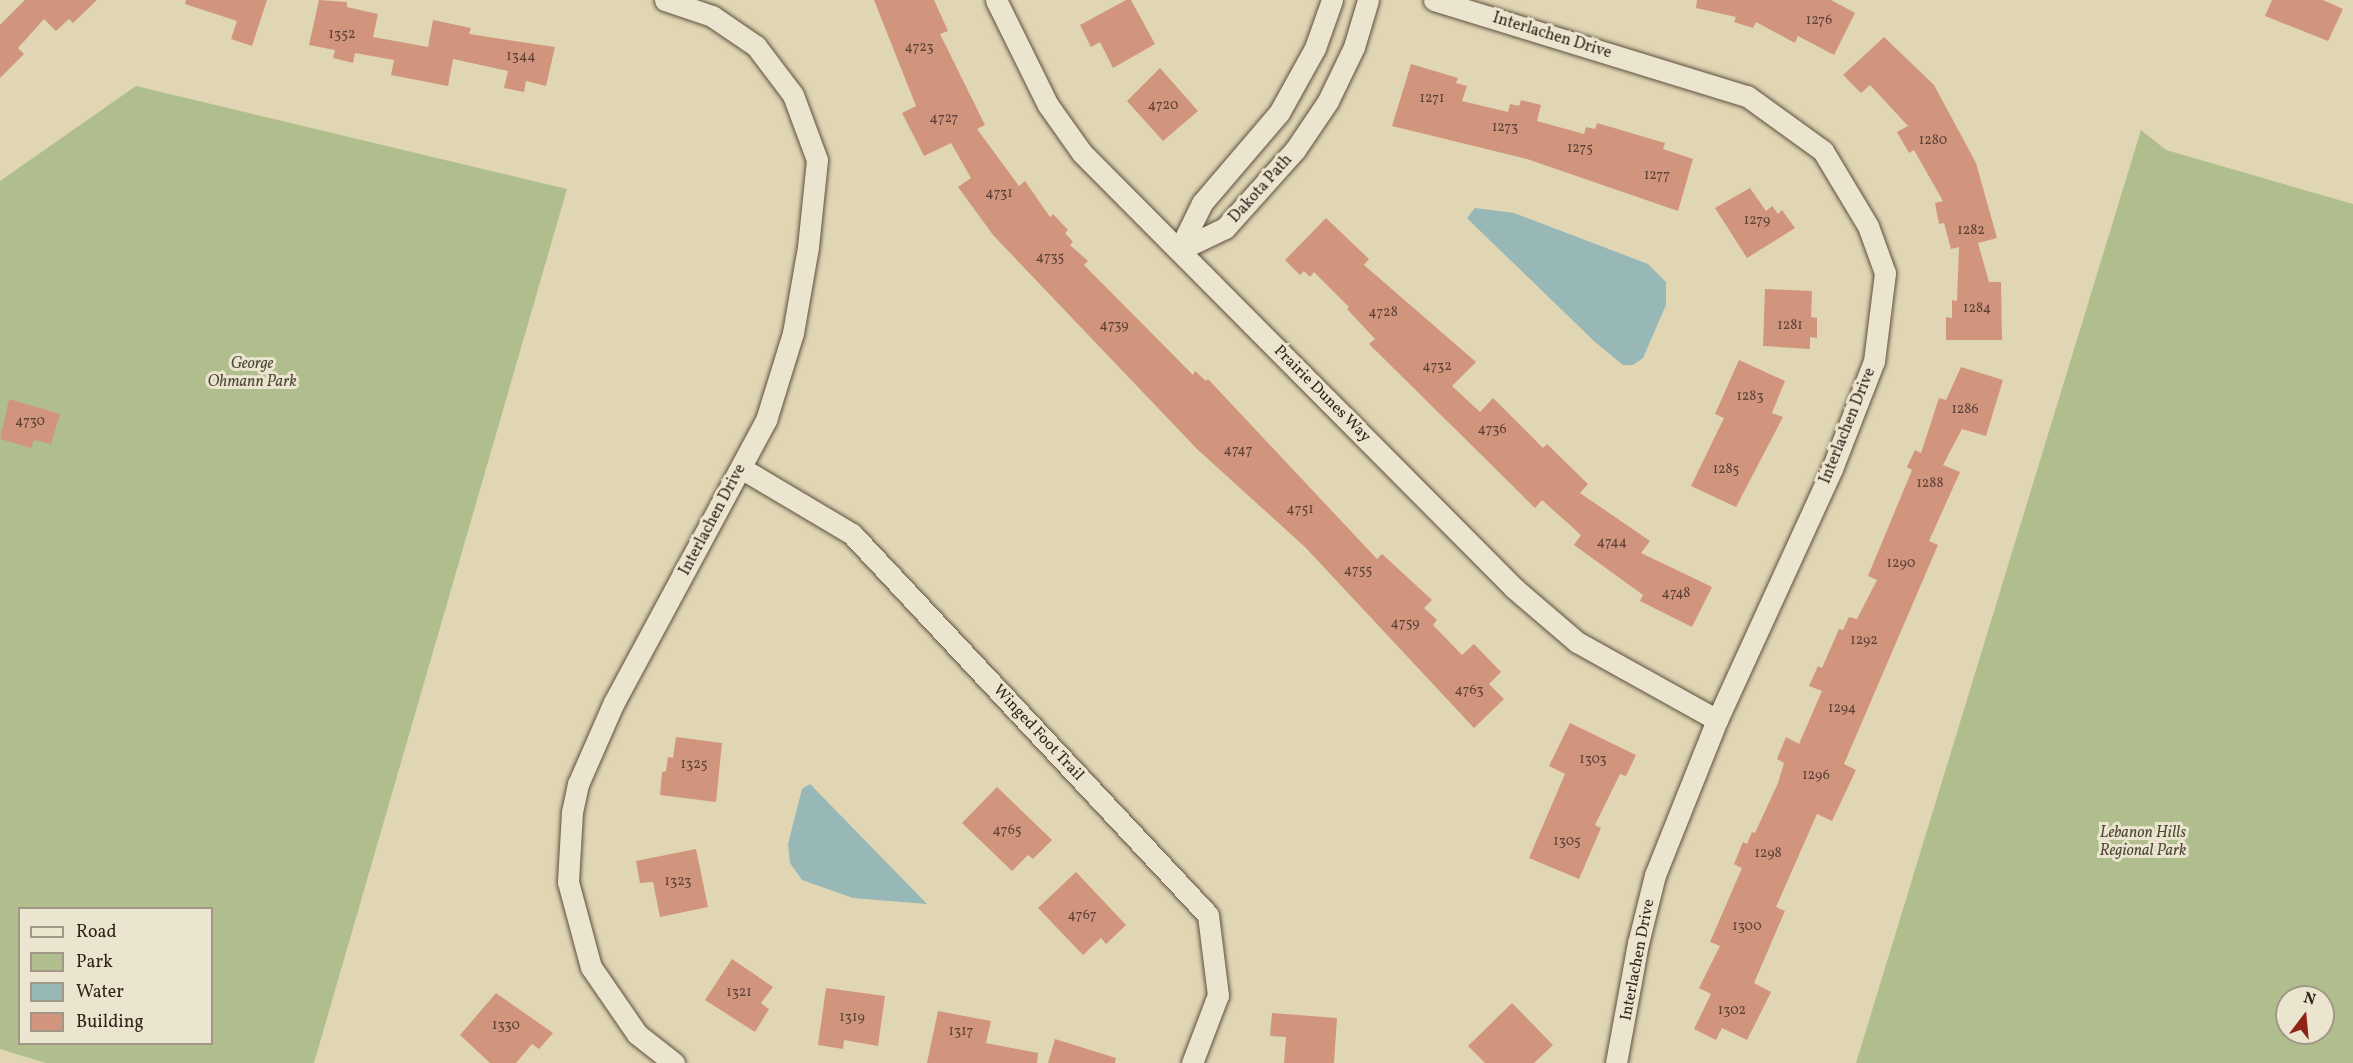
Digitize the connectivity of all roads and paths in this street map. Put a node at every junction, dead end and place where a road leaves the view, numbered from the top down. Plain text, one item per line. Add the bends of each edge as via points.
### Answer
1 (665, 0) edge
2 (996, 0) edge
3 (1332, 0) edge
4 (1368, 0) edge
5 (1434, 0) edge
6 (1179, 250) junction
7 (741, 468) junction
8 (1717, 720) junction
9 (674, 1063) edge
10 (1192, 1063) edge
11 (1617, 1063) edge

1 - 7 street, Interlachen Drive via 712,16 756,46 793,95 817,160 808,247 793,333 766,420
2 - 6 street, Prairie Dunes Way via 1048,105 1082,153
3 - 6 street via 1315,48 1280,113 1202,203
4 - 6 street, Dakota Path via 1354,47 1328,101 1295,150 1225,228
5 - 8 street, Interlachen Drive via 1747,96 1823,151 1868,226 1885,273 1874,361 1832,469
6 - 8 street, Prairie Dunes Way via 1514,588 1577,642
7 - 9 street, Interlachen Drive via 615,702 578,784 572,812 568,882 591,967 637,1034
7 - 10 street, Winged Foot Trail via 852,534 1208,915 1218,994
8 - 11 street, Interlachen Drive via 1655,875 1638,943

